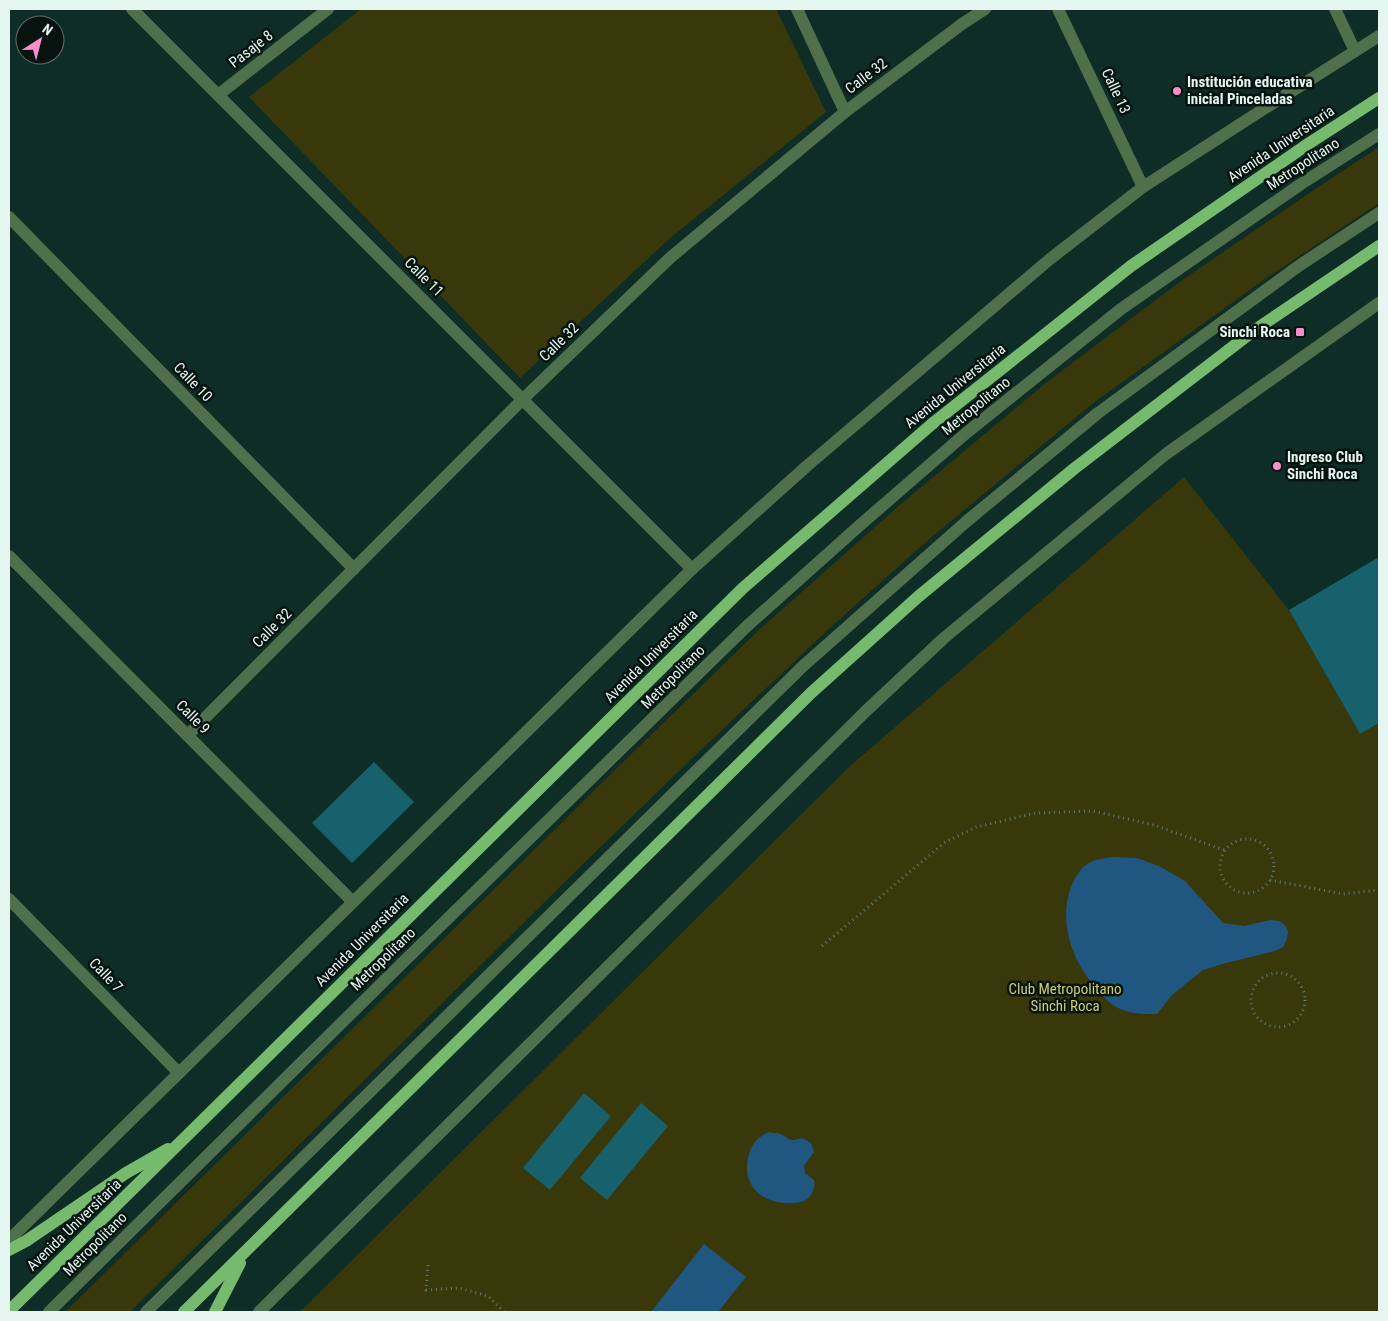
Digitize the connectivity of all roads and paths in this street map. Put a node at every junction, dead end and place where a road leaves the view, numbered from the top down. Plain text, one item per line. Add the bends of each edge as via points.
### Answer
1 (132, 9) edge
2 (328, 9) edge
3 (797, 9) edge
4 (985, 9) edge
5 (1058, 9) edge
6 (1335, 9) edge
7 (1379, 36) edge
8 (1355, 51) junction
9 (218, 95) junction
10 (1379, 98) edge
11 (845, 112) junction
12 (1379, 134) edge
13 (1143, 187) junction
14 (1379, 213) edge
15 (9, 217) edge
16 (1379, 246) edge
17 (1379, 303) edge
18 (523, 399) junction
19 (9, 556) edge
20 (354, 569) junction
21 (692, 569) junction
22 (188, 736) junction
23 (1224, 850) junction
24 (1270, 880) junction
25 (1379, 890) edge
26 (9, 900) edge
27 (353, 902) junction
28 (822, 946) dead end
29 (1255, 985) joint
30 (179, 1073) junction
31 (183, 1141) junction
32 (9, 1240) edge
33 (9, 1250) edge
34 (244, 1253) junction
35 (428, 1265) dead end
36 (9, 1311) edge
37 (49, 1312) edge
38 (146, 1312) edge
39 (184, 1312) edge
40 (216, 1312) edge
41 (259, 1312) edge
42 (504, 1312) edge

1 - 9 street, Calle 11
2 - 9 street, Pasaje 8
3 - 11 street
4 - 11 street, Calle 32
5 - 13 street, Calle 13
6 - 8 street
7 - 8 street
8 - 13 street
9 - 18 street, Calle 11
10 - 31 main road, Avenida Universitaria via 1131,266 932,424 743,588
11 - 18 street, Calle 32 via 671,256
12 - 37 street, Metropolitano via 1121,309 966,434 859,526 746,627
13 - 21 street via 962,333 815,458
14 - 38 street via 1300,265 1098,413 966,521 802,667
15 - 20 street, Calle 10
16 - 34 main road via 1252,332 1075,468 919,596 811,693
17 - 41 street via 1166,454 944,638 860,717
18 - 20 street, Calle 32
18 - 21 street, Calle 11
19 - 22 street, Calle 9
20 - 22 street, Calle 32
21 - 27 street
22 - 27 street, Calle 9
23 - 24 path via 1249,838 1266,846 1274,862
23 - 24 path via 1220,868 1226,883 1233,889 1257,891
23 - 28 path via 1154,825 1093,811 1036,813 976,827 944,844
24 - 25 path via 1343,894
26 - 30 street, Calle 7
27 - 30 street
29 - 29 path via 1270,974 1280,973 1296,980 1305,997 1301,1014 1295,1021 1280,1027 1264,1023 1257,1017 1251,1002
30 - 32 street
31 - 33 main road via 126,1173
31 - 36 main road, Avenida Universitaria
34 - 39 main road
34 - 40 main road
35 - 42 path via 426,1290 459,1288 488,1296

